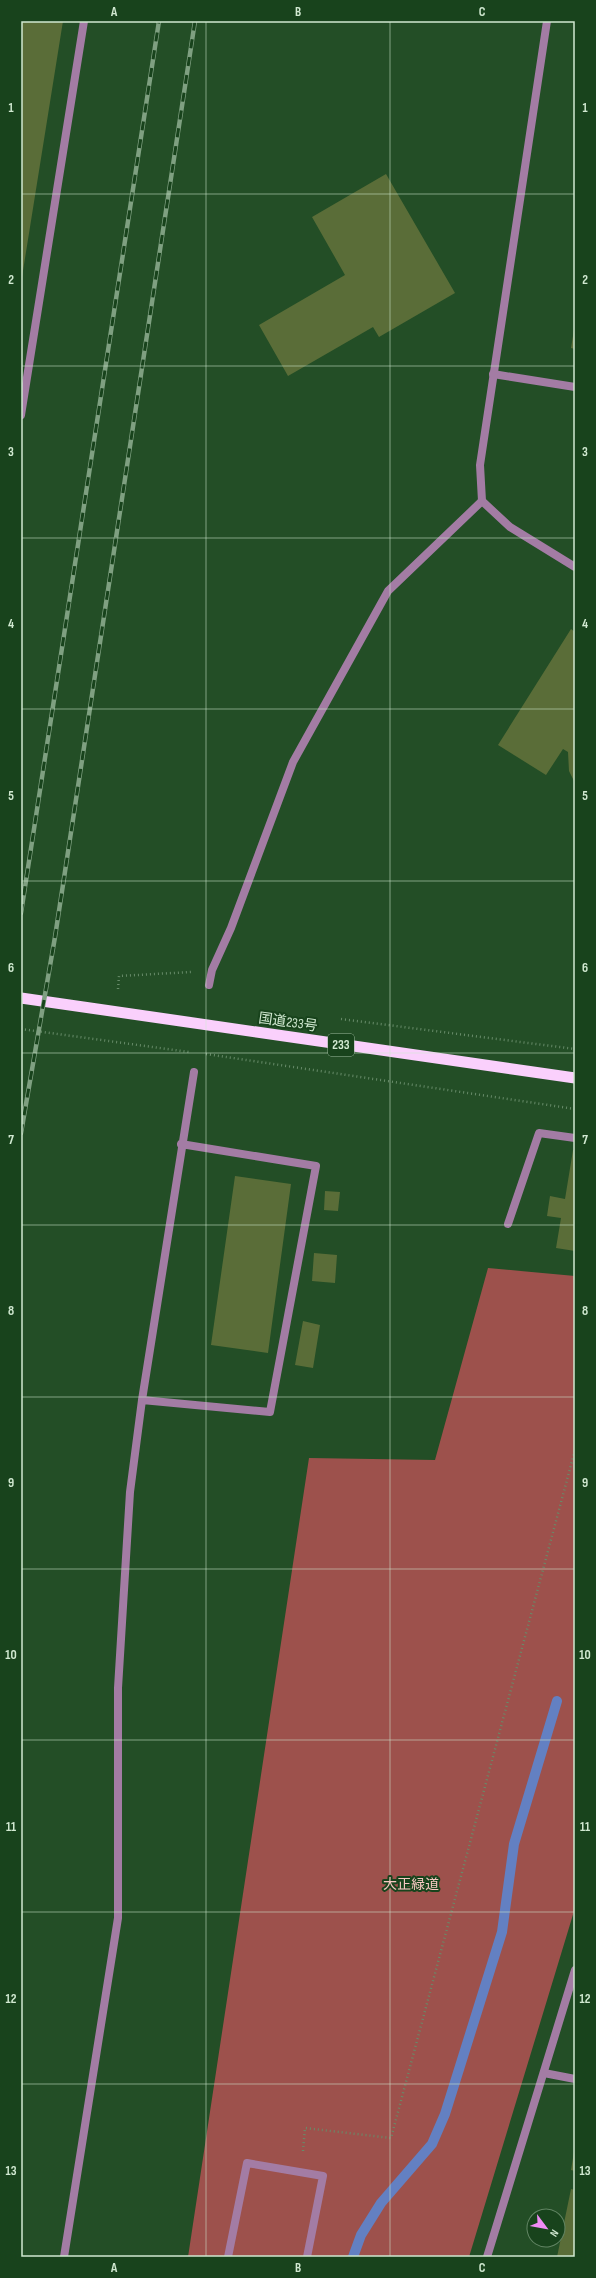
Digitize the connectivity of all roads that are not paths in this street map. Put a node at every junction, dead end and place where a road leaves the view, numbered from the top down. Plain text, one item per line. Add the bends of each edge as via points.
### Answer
1 (84, 21) edge
2 (547, 21) edge
3 (493, 374) junction
4 (575, 387) edge
5 (21, 415) edge
6 (482, 501) junction
7 (575, 567) edge
8 (209, 985) dead end
9 (21, 998) edge
10 (194, 1072) dead end
11 (575, 1078) edge
12 (575, 1138) edge
13 (181, 1144) junction
14 (508, 1224) dead end
15 (142, 1400) junction
16 (575, 1970) edge
17 (544, 2074) junction
18 (575, 2079) edge
19 (64, 2257) edge
20 (228, 2257) edge
21 (307, 2257) edge
22 (487, 2257) edge

1 - 5 street
2 - 3 street
3 - 4 street
3 - 6 street via 480,465
6 - 7 street via 510,528
6 - 8 street via 388,591 293,762 231,928 212,970
9 - 11 highway, 国道233号 / 233
10 - 13 street
12 - 14 street via 539,1133
13 - 15 street
13 - 15 street via 316,1166 270,1412
15 - 19 street via 130,1492 118,1688 118,1918
16 - 17 street
17 - 18 street
17 - 22 street
20 - 21 street via 247,2163 323,2176

